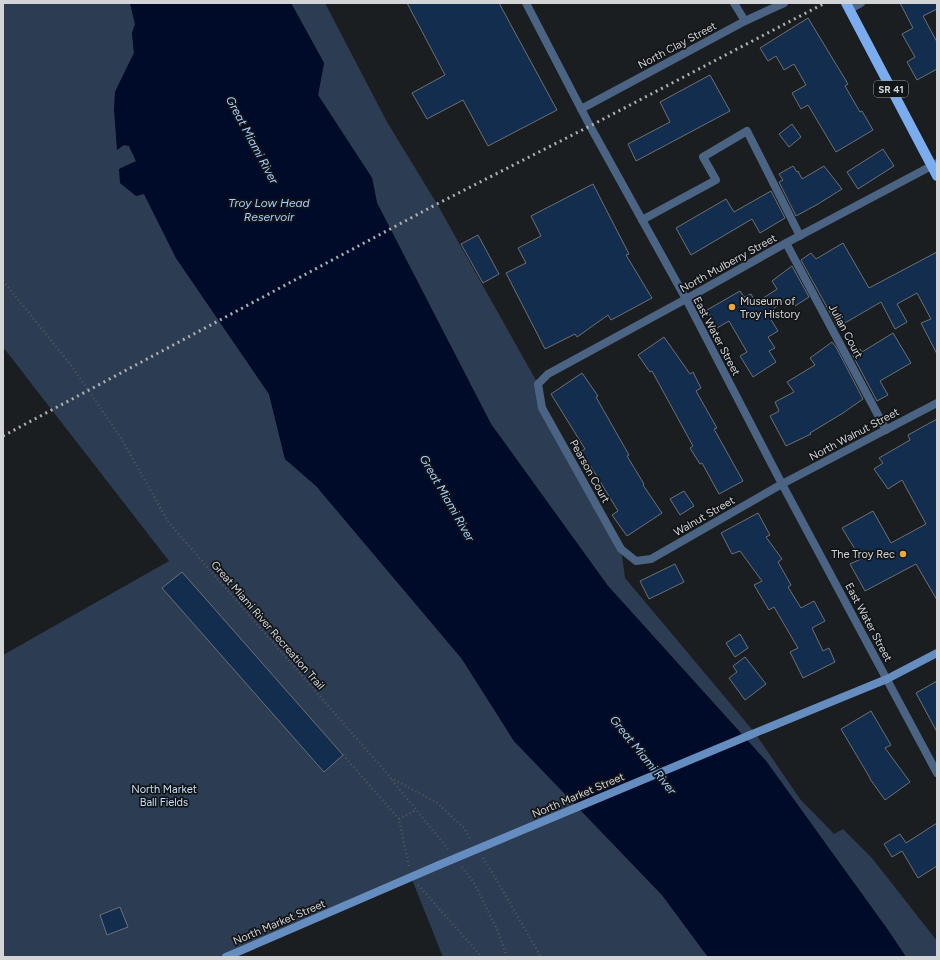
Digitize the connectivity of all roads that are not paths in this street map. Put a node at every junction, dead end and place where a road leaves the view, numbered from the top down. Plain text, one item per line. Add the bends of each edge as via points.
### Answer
1 (526, 3) edge
2 (734, 3) edge
3 (784, 3) edge
4 (861, 3) edge
5 (848, 6) edge
6 (744, 22) junction
7 (581, 109) junction
8 (934, 164) edge
9 (937, 176) edge
10 (642, 220) junction
11 (800, 236) junction
12 (786, 243) junction
13 (686, 299) junction
14 (538, 384) joint
15 (937, 403) edge
16 (886, 430) junction
17 (782, 484) junction
18 (636, 561) joint
19 (937, 652) edge
20 (887, 679) junction
21 (937, 773) edge
22 (226, 957) edge

1 - 7 street, East Water Street
2 - 6 street
3 - 6 street, North Clay Street
4 - 5 street
5 - 8 main road, SR 41
6 - 7 street, North Clay Street
7 - 10 street, East Water Street
8 - 9 main road, SR 41
8 - 11 street, North Mulberry Street
10 - 11 street via 716,180 703,157 747,131
10 - 13 street, East Water Street
11 - 12 street, North Mulberry Street
12 - 13 street, North Mulberry Street
12 - 16 street, Julian Court
13 - 14 street, North Mulberry Street via 548,374
13 - 17 street, East Water Street
14 - 18 street, Pearson Court via 542,408 621,549
15 - 16 street, North Walnut Street
16 - 17 street, North Walnut Street
17 - 18 street, Walnut Street via 651,559
17 - 20 street, East Water Street
19 - 20 main road, North Market Street
20 - 21 street, East Water Street
20 - 22 main road, North Market Street, bridge via 439,865

